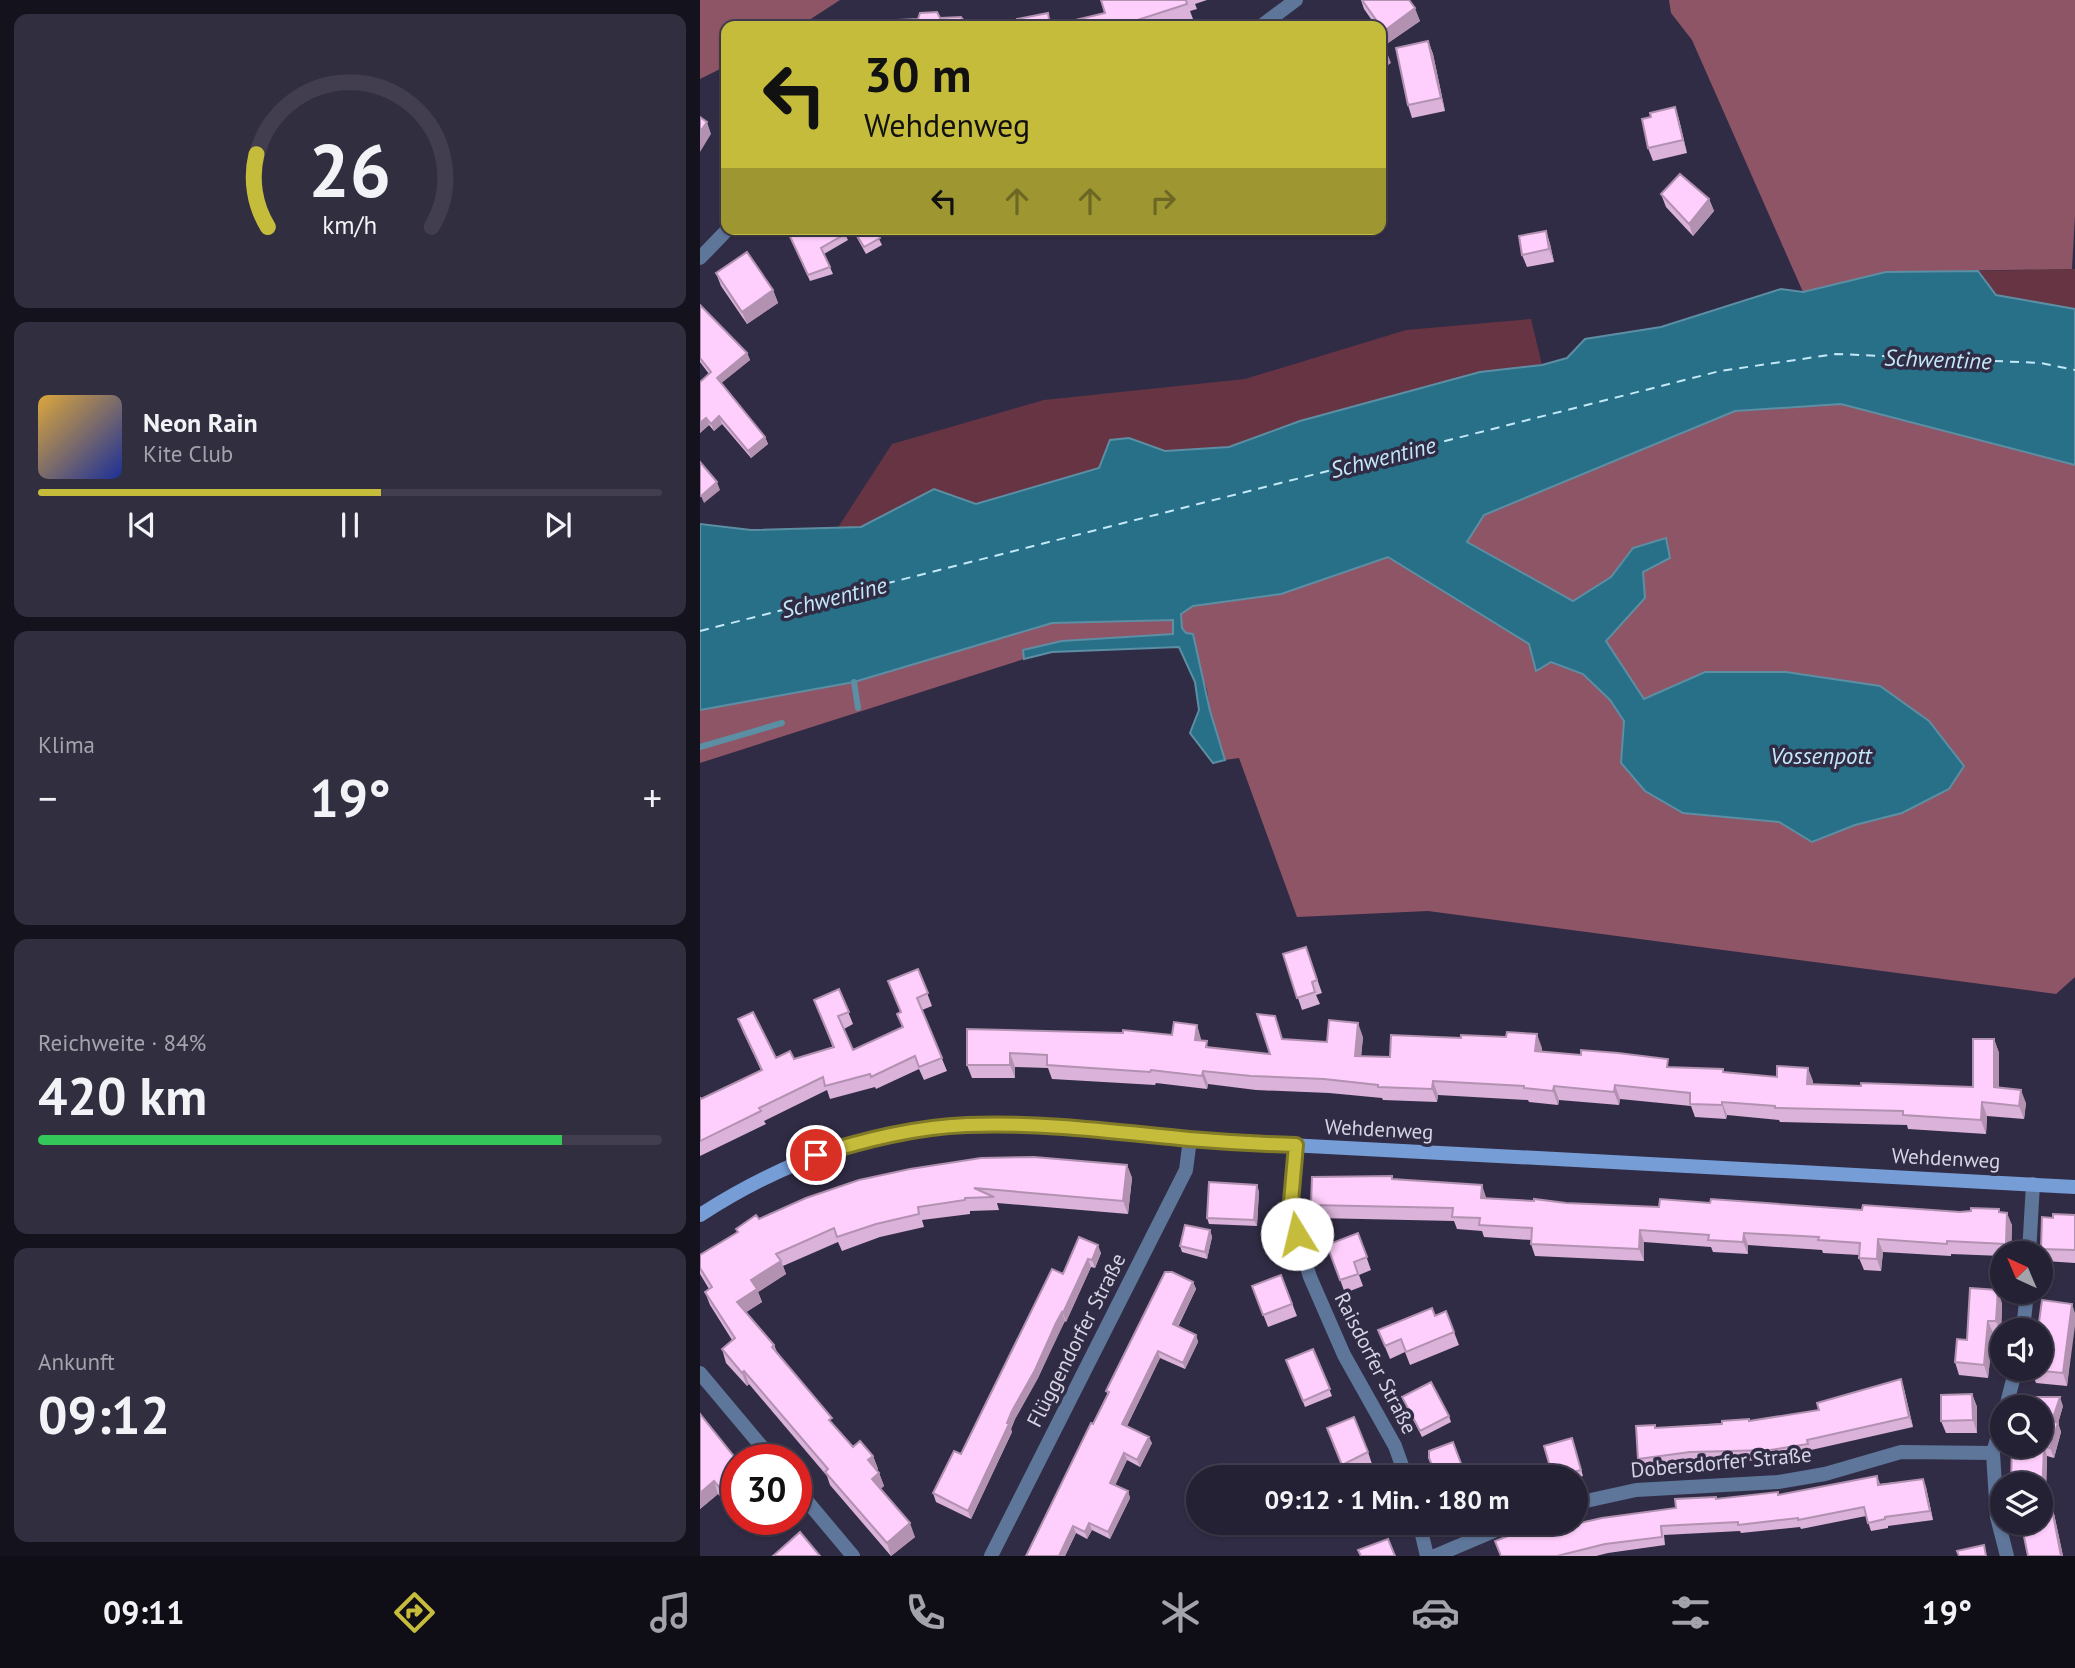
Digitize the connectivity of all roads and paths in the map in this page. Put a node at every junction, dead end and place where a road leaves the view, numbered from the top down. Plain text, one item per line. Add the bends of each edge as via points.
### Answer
1 (1296, 0) edge
2 (1268, 21) edge
3 (722, 235) edge
4 (700, 258) edge
5 (1190, 1139) junction
6 (1296, 1145) junction
7 (2033, 1184) junction
8 (2075, 1186) edge
9 (700, 1215) edge
10 (2030, 1241) edge
11 (700, 1373) edge
12 (760, 1444) edge
13 (1990, 1452) edge
14 (1993, 1458) edge
15 (1402, 1465) edge
16 (1588, 1501) edge
17 (812, 1507) edge
18 (1422, 1535) edge
19 (1484, 1535) edge
20 (853, 1556) edge
21 (990, 1556) edge
22 (1426, 1556) edge
23 (1435, 1556) edge
24 (2007, 1556) edge

1 - 2 street
3 - 4 street
5 - 6 main road, Wehdenweg
5 - 9 main road, Wehdenweg via 1017,1124 911,1131 816,1155 750,1185
5 - 21 street, Flüggendorfer Straße via 1185,1170
6 - 7 main road, Wehdenweg
6 - 15 street, Raisdorfer Straße via 1290,1213 1310,1277 1344,1355
7 - 8 main road, Wehdenweg
7 - 10 street
11 - 12 street
13 - 16 street, Dobersdorfer Straße via 1901,1452 1825,1474 1777,1482 1636,1490
14 - 24 street via 1997,1517
17 - 20 street
18 - 22 street
19 - 23 street

